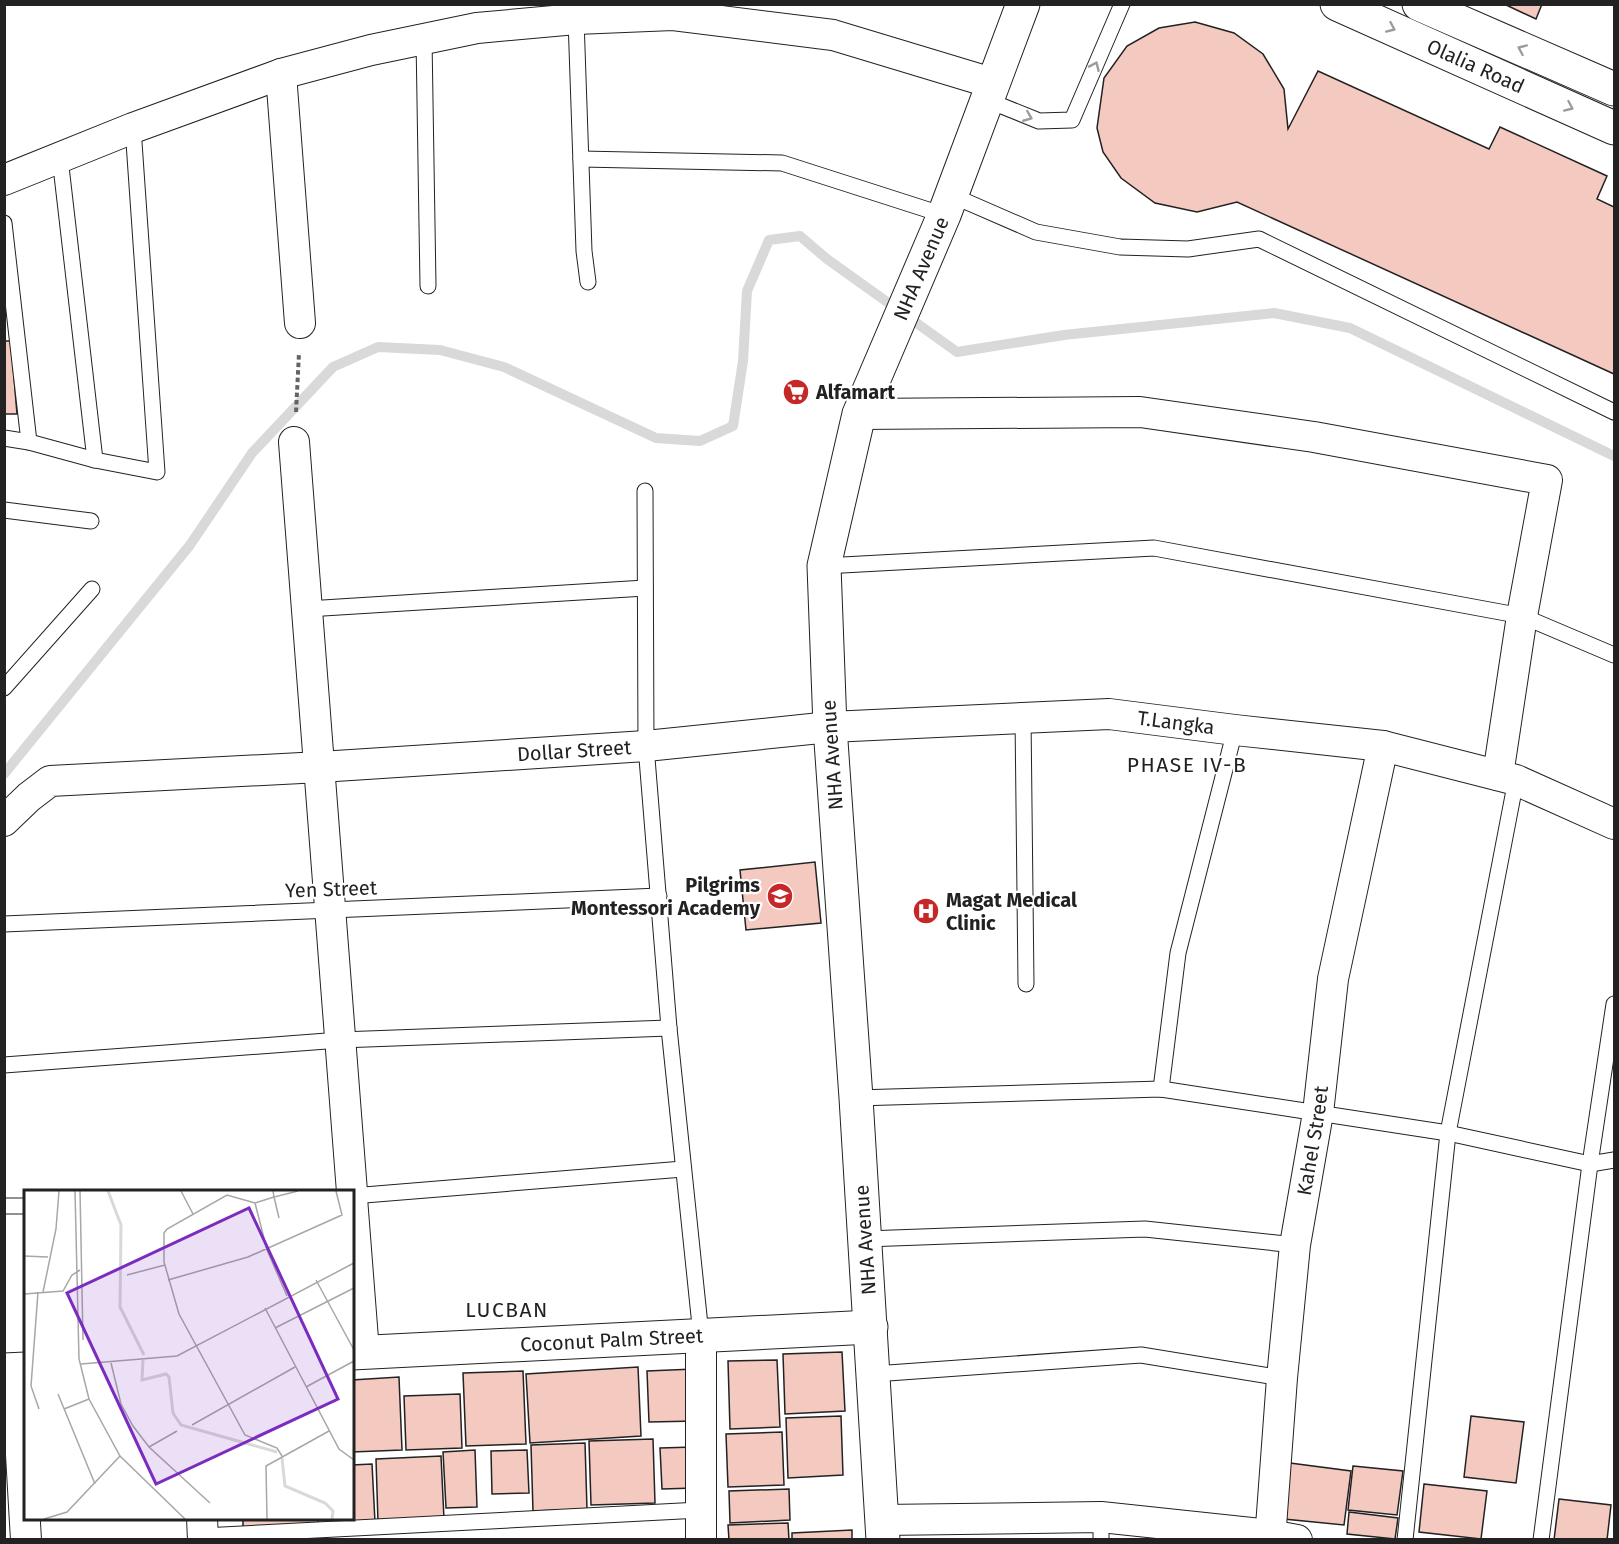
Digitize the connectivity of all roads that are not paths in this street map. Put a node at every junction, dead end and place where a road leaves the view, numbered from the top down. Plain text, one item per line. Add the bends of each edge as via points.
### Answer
1 (1023, 4) edge
2 (1122, 4) edge
3 (1337, 4) edge
4 (1419, 4) edge
5 (576, 19) junction
6 (424, 39) junction
7 (281, 74) junction
8 (1614, 89) edge
9 (989, 92) junction
10 (133, 128) junction
11 (1614, 128) edge
12 (60, 158) junction
13 (581, 159) junction
14 (4, 180) edge
15 (948, 205) junction
16 (4, 223) edge
17 (588, 282) dead end
18 (428, 285) dead end
19 (300, 323) road end
20 (1614, 412) edge
21 (859, 414) junction
22 (4, 438) edge
23 (29, 442) junction
24 (294, 442) road end
25 (95, 460) junction
26 (645, 491) dead end
27 (4, 510) edge
28 (91, 521) dead end
29 (824, 566) junction
30 (645, 588) junction
31 (92, 589) dead end
32 (307, 609) junction
33 (1522, 616) junction
34 (1614, 655) edge
35 (4, 688) edge
36 (1023, 717) junction
37 (830, 727) junction
38 (1235, 730) junction
39 (646, 746) junction
40 (1383, 746) junction
41 (320, 767) junction
42 (1507, 778) junction
43 (4, 821) edge
44 (1614, 824) edge
45 (659, 896) junction
46 (330, 910) junction
47 (4, 924) edge
48 (1026, 984) dead end
49 (1614, 1004) edge
50 (669, 1028) junction
51 (340, 1040) junction
52 (4, 1065) edge
53 (1161, 1089) junction
54 (856, 1098) junction
55 (1318, 1113) junction
56 (1448, 1133) junction
57 (1614, 1160) edge
58 (1590, 1164) junction
59 (683, 1169) junction
60 (352, 1190) edge
61 (354, 1197) edge
62 (4, 1206) edge
63 (24, 1206) edge
64 (865, 1239) junction
65 (1295, 1245) junction
66 (354, 1249) edge
67 (871, 1327) junction
68 (700, 1335) junction
69 (358, 1352) edge
70 (15, 1369) edge
71 (874, 1374) junction
72 (1282, 1378) junction
73 (24, 1508) edge
74 (25, 1520) edge
75 (700, 1525) edge
76 (1101, 1528) edge
77 (883, 1530) edge
78 (203, 1531) edge
79 (1279, 1538) edge
80 (26, 1539) edge
81 (1405, 1539) edge
82 (1541, 1539) edge

1 - 9 street, NHA Avenue
9 -> 2 lane via 1039,121 1072,120
3 -> 11 street, Olalia Road
8 -> 4 street, Olalia Road
5 - 6 street via 477,28
5 - 9 street via 673,15 833,35
5 - 13 lane
6 - 7 street
6 - 18 lane
7 - 10 street
7 - 19 street
9 - 15 street, NHA Avenue
10 - 12 street
10 - 25 lane via 157,472
12 - 14 street
12 - 25 lane
13 - 15 lane via 782,162
13 - 17 lane
15 - 20 lane via 1036,232 1120,247 1188,249 1259,239
15 - 21 street, NHA Avenue
16 - 23 lane
21 - 29 street, NHA Avenue
21 - 33 street via 1140,412 1314,437 1547,480
22 - 23 lane
23 - 25 lane
24 - 32 street
26 - 30 lane
27 - 28 lane
29 - 33 lane via 1154,548
29 - 37 street, NHA Avenue
30 - 32 lane
30 - 39 lane
31 - 35 lane
32 - 41 street
33 - 34 lane
33 - 42 street
36 - 37 street, T.Langka
36 - 38 street, T.Langka via 1109,714
36 - 48 lane
37 - 39 street, Dollar Street
37 - 54 street, NHA Avenue
38 - 40 street, T.Langka
38 - 53 lane via 1178,953
39 - 41 street, Dollar Street
39 - 45 lane
40 - 42 street, T.Langka
40 - 55 street, Kahel Street via 1333,979
41 - 43 street, Dollar Street via 50,781
41 - 46 street
42 - 44 street, T.Langka
42 - 56 lane
45 - 46 lane, Yen Street
45 - 50 lane
46 - 47 lane, Yen Street
46 - 51 street
49 - 58 lane
50 - 51 lane
50 - 59 lane
51 - 52 lane
51 - 60 street
53 - 54 lane
53 - 55 lane
54 - 64 street, NHA Avenue
55 - 56 lane
55 - 65 street, Kahel Street
56 - 58 lane
56 - 81 lane
57 - 58 lane
58 - 82 lane
59 - 61 lane
59 - 68 lane
62 - 63 lane
64 - 65 lane via 1145,1229
64 - 67 street, NHA Avenue
65 - 72 street, Kahel Street
66 - 69 street
67 - 68 street, Coconut Palm Street
67 - 71 street, NHA Avenue
68 - 69 street, Coconut Palm Street
68 - 75 street
70 - 73 street
71 - 72 lane via 1141,1355
71 - 77 street, NHA Avenue
72 - 79 street, Kahel Street
74 - 80 street
75 - 78 lane
76 - 77 street
76 - 79 street

